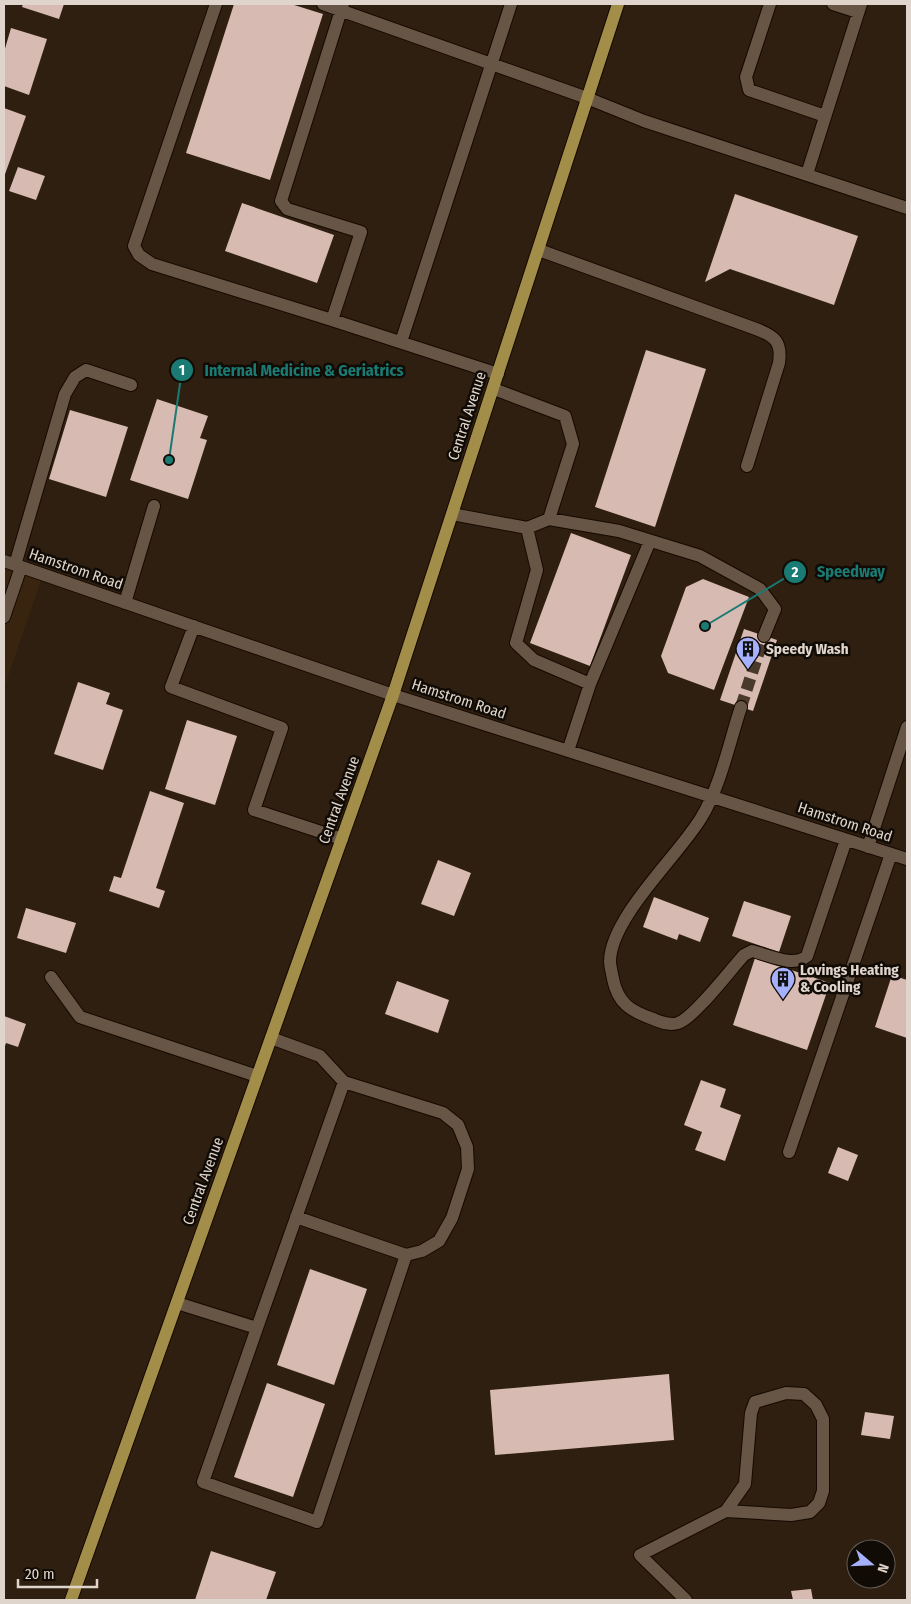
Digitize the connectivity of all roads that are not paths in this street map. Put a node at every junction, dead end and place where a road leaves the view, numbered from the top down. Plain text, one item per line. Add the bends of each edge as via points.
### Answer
1 (216, 4) edge
2 (323, 4) edge
3 (511, 4) edge
4 (618, 4) edge
5 (770, 4) edge
6 (834, 4) edge
7 (342, 7) edge
8 (859, 8) edge
9 (491, 65) junction
10 (587, 98) junction
11 (825, 116) junction
12 (807, 174) junction
13 (907, 208) edge
14 (539, 250) junction
15 (332, 320) junction
16 (401, 342) junction
17 (498, 374) junction
18 (131, 385) dead end
19 (494, 389) junction
20 (747, 466) dead end
21 (154, 506) dead end
22 (452, 514) junction
23 (549, 519) junction
24 (527, 528) junction
25 (650, 540) junction
26 (13, 564) edge
27 (125, 603) junction
28 (4, 617) edge
29 (194, 626) junction
30 (764, 636) tunnel mouth
31 (590, 684) junction
32 (393, 696) junction
33 (741, 707) tunnel mouth
34 (907, 727) edge
35 (568, 751) junction
36 (712, 797) junction
37 (342, 839) junction
38 (846, 840) junction
39 (868, 847) junction
40 (891, 854) junction
41 (907, 859) edge
42 (50, 977) dead end
43 (271, 1038) junction
44 (258, 1076) junction
45 (344, 1082) junction
46 (789, 1152) dead end
47 (296, 1217) junction
48 (406, 1255) junction
49 (177, 1303) junction
50 (257, 1328) junction
51 (726, 1511) junction
52 (71, 1600) edge
53 (686, 1600) edge

1 - 15 street via 134,246 139,256 152,264
2 - 7 street
3 - 9 street
4 - 10 main road, Central Avenue
5 - 11 street via 746,77 749,90
6 - 8 street
7 - 9 street
7 - 15 street via 281,201 287,209 360,232
8 - 11 street
9 - 10 street
9 - 16 street
10 - 12 street via 644,121
10 - 14 main road, Central Avenue
11 - 12 street
12 - 13 street
14 - 17 main road, Central Avenue
14 - 20 street via 756,329 778,341 779,363
15 - 16 street
16 - 17 street
17 - 19 main road, Central Avenue
18 - 26 street via 86,370 75,376 65,394
19 - 22 main road, Central Avenue
19 - 23 street via 565,416 572,444
21 - 27 street
22 - 24 street
22 - 32 main road, Central Avenue
23 - 24 street
23 - 25 street via 619,531
24 - 31 street via 537,570 516,643 534,660
25 - 30 street via 700,556 760,589 775,609
25 - 31 street
26 - 27 street, Hamstrom Road
26 - 28 street
27 - 29 street, Hamstrom Road
29 - 32 street, Hamstrom Road
29 - 37 street via 171,687 282,728 254,810
31 - 35 street
32 - 35 street, Hamstrom Road
32 - 37 main road, Central Avenue
33 - 36 street
34 - 39 street
35 - 36 street, Hamstrom Road
36 - 38 street, Hamstrom Road
36 - 38 street via 701,818 624,920 614,940 610,961 616,991 624,1005 667,1024 679,1024 690,1015 744,955 752,951 791,961 807,956
37 - 43 main road, Central Avenue
38 - 39 street, Hamstrom Road
39 - 40 street, Hamstrom Road
40 - 41 street, Hamstrom Road
40 - 46 street
42 - 44 street via 80,1017
43 - 44 main road, Central Avenue
43 - 45 street via 320,1056
44 - 49 main road, Central Avenue
45 - 47 street
45 - 48 street via 443,1114 458,1125 467,1147 468,1169 452,1218 439,1241 422,1252
47 - 48 street
47 - 50 street
48 - 50 street via 317,1522 203,1482
49 - 50 street
49 - 52 main road, Central Avenue
51 - 51 street via 745,1484 751,1412 755,1402 786,1393 804,1394 816,1405 823,1419 823,1491 819,1502 810,1512 791,1515
51 - 53 street via 640,1555

